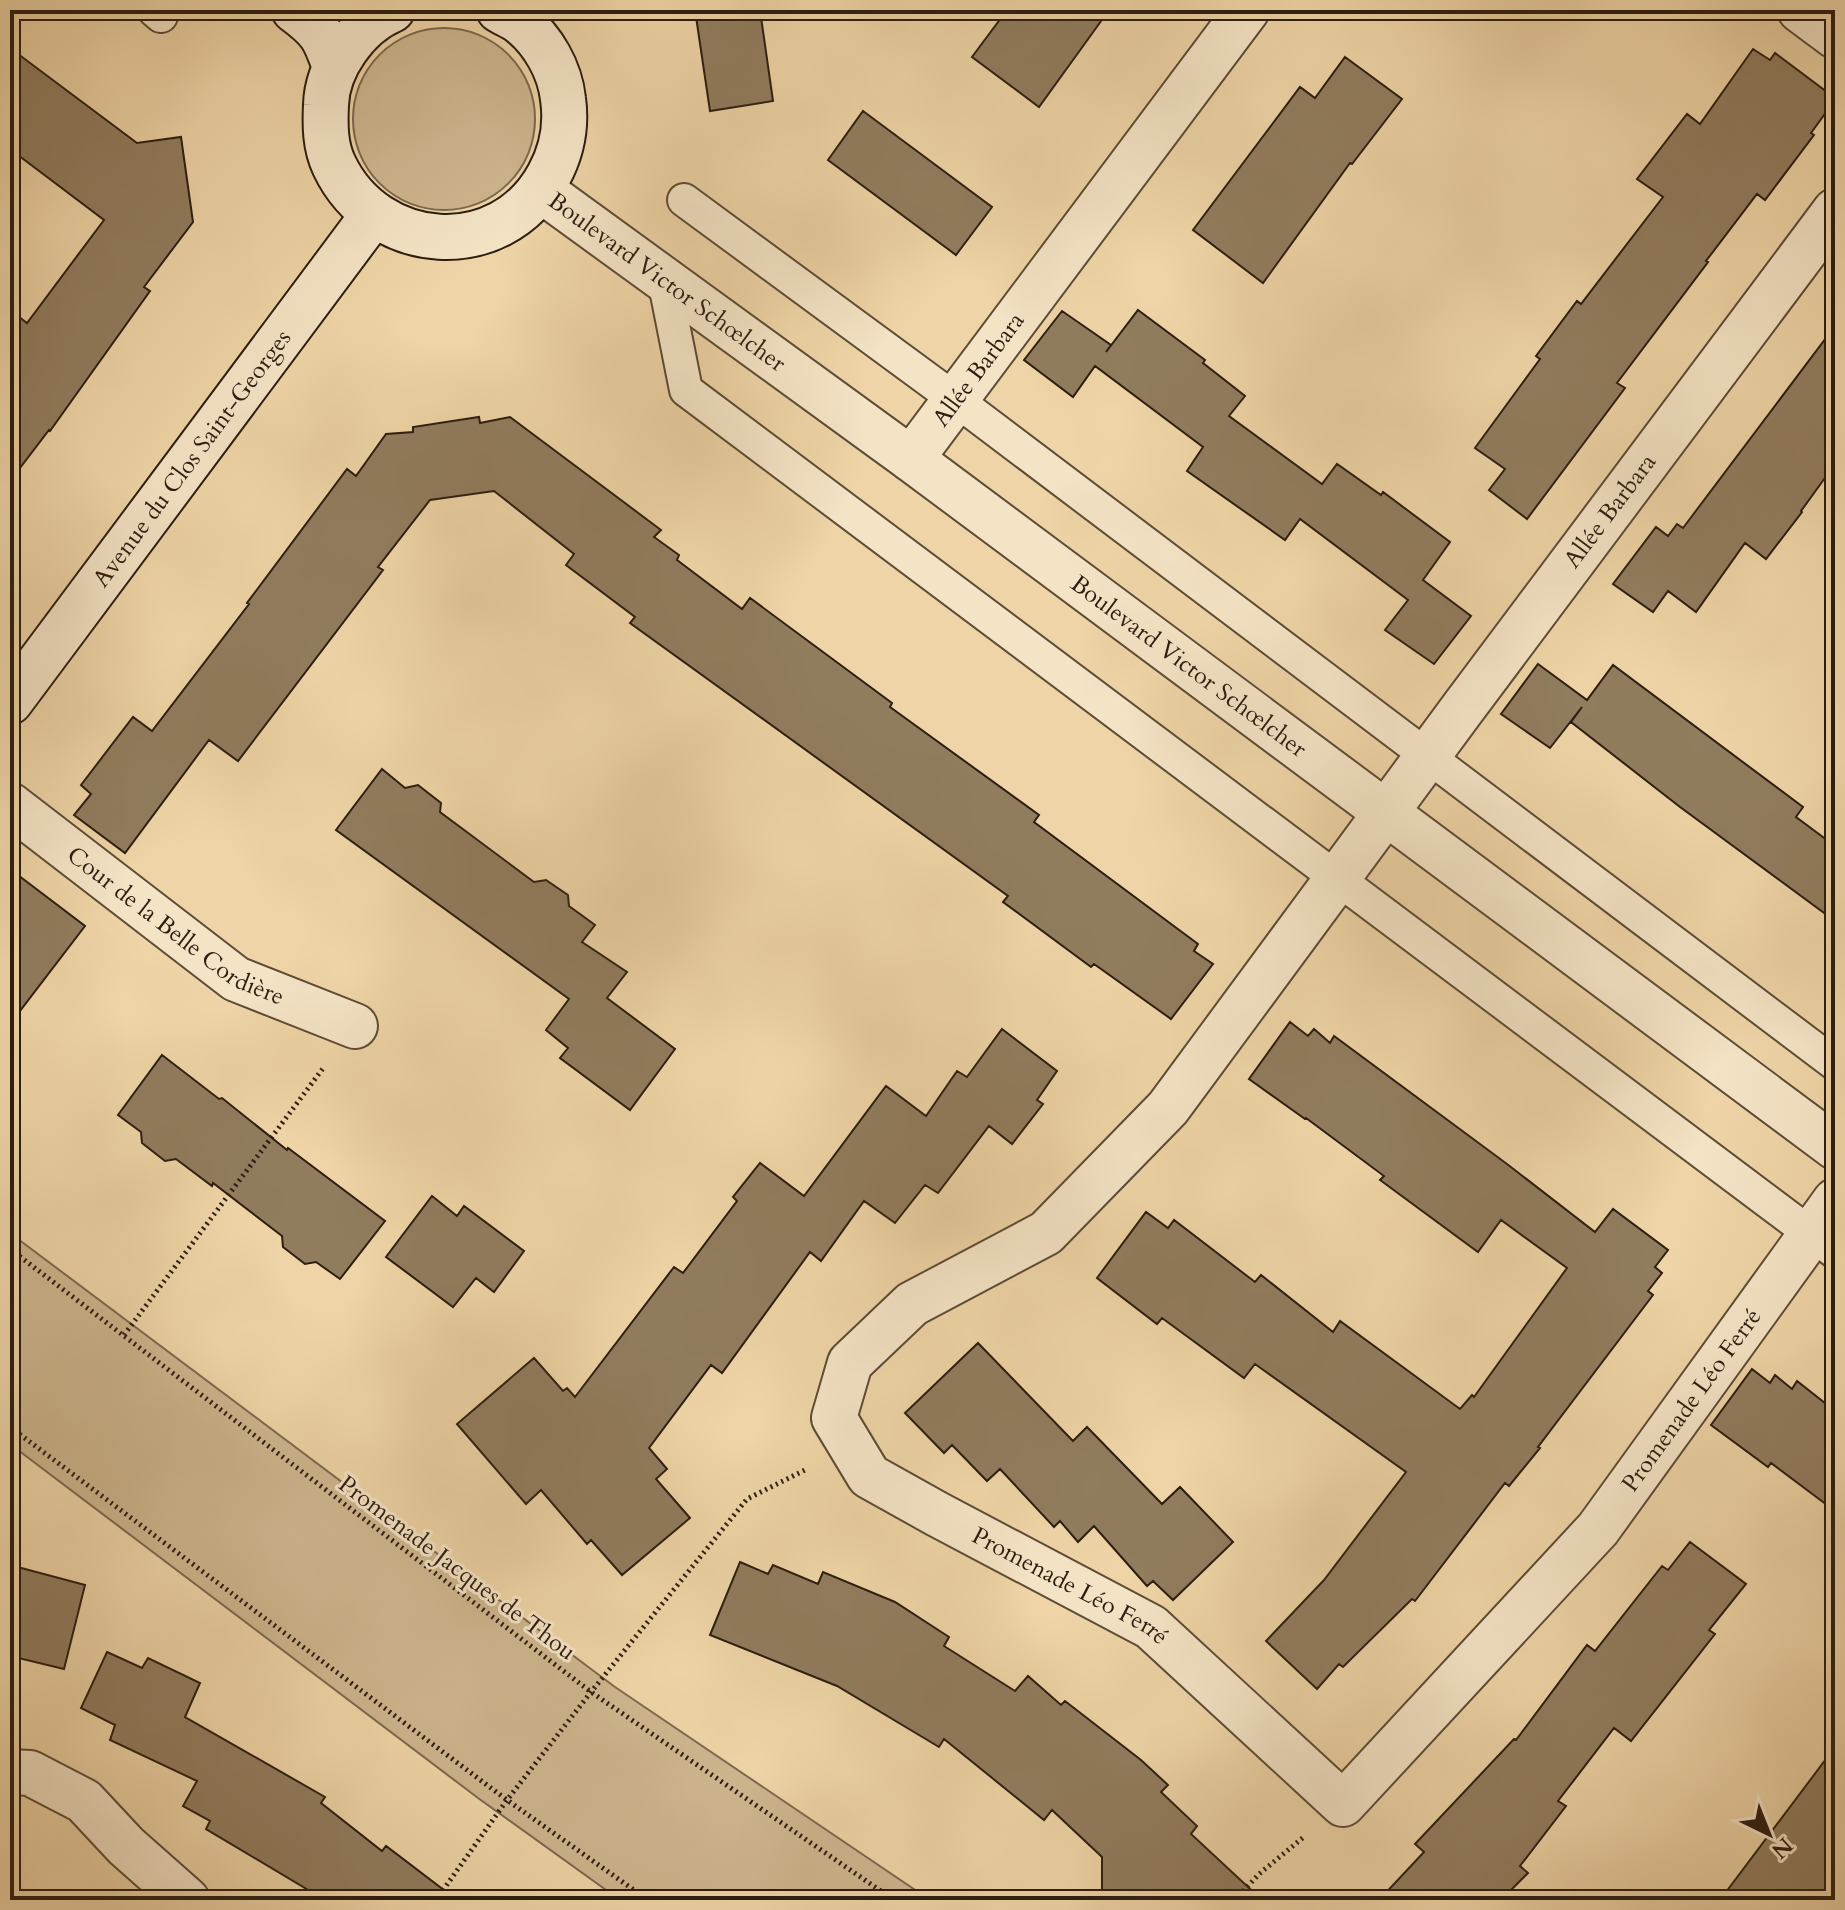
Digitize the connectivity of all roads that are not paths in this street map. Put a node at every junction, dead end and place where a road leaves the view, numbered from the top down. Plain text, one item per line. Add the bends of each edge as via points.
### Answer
1 (294, 10) edge
2 (392, 10) edge
3 (1247, 10) edge
4 (1800, 10) edge
5 (516, 14) edge
6 (1835, 36) edge
7 (335, 67) junction
8 (541, 190) junction
9 (684, 200) dead end
10 (1835, 211) edge
11 (373, 215) junction
12 (664, 279) junction
13 (956, 400) junction
14 (911, 459) junction
15 (10, 702) edge
16 (1428, 756) junction
17 (10, 805) edge
18 (1386, 813) junction
19 (1337, 879) junction
20 (355, 1026) road end
21 (1835, 1064) edge
22 (1835, 1147) edge
23 (1827, 1229) edge
24 (10, 1772) edge
25 (187, 1900) edge

1 - 7 street via 326,39
2 - 7 street via 355,36
3 - 13 street, Allée Barbara
4 - 6 street
5 - 8 street via 545,49 563,95 566,120 559,157
7 - 11 street via 326,98 325,131 333,163
8 - 11 street via 514,216 480,232 444,238 407,232
8 - 12 street, Boulevard Victor Schœlcher
9 - 13 lane
10 - 16 street, Allée Barbara
11 - 15 street, Avenue du Clos Saint-Georges
12 - 14 street, Boulevard Victor Schœlcher
12 - 19 lane via 686,390
13 - 14 street, Allée Barbara
13 - 16 lane
14 - 18 street, Boulevard Victor Schœlcher
16 - 18 street, Allée Barbara
16 - 21 lane
17 - 20 street, Cour de la Belle Cordière via 236,979
18 - 19 street, Promenade Léo Ferré
18 - 22 street, Boulevard Victor Schœlcher
19 - 23 lane
19 - 23 street, Promenade Léo Ferré via 1168,1108 1046,1233 912,1304 850,1363 834,1418 869,1476 1151,1627 1343,1804 1598,1529
24 - 25 street via 30,1773 84,1801

